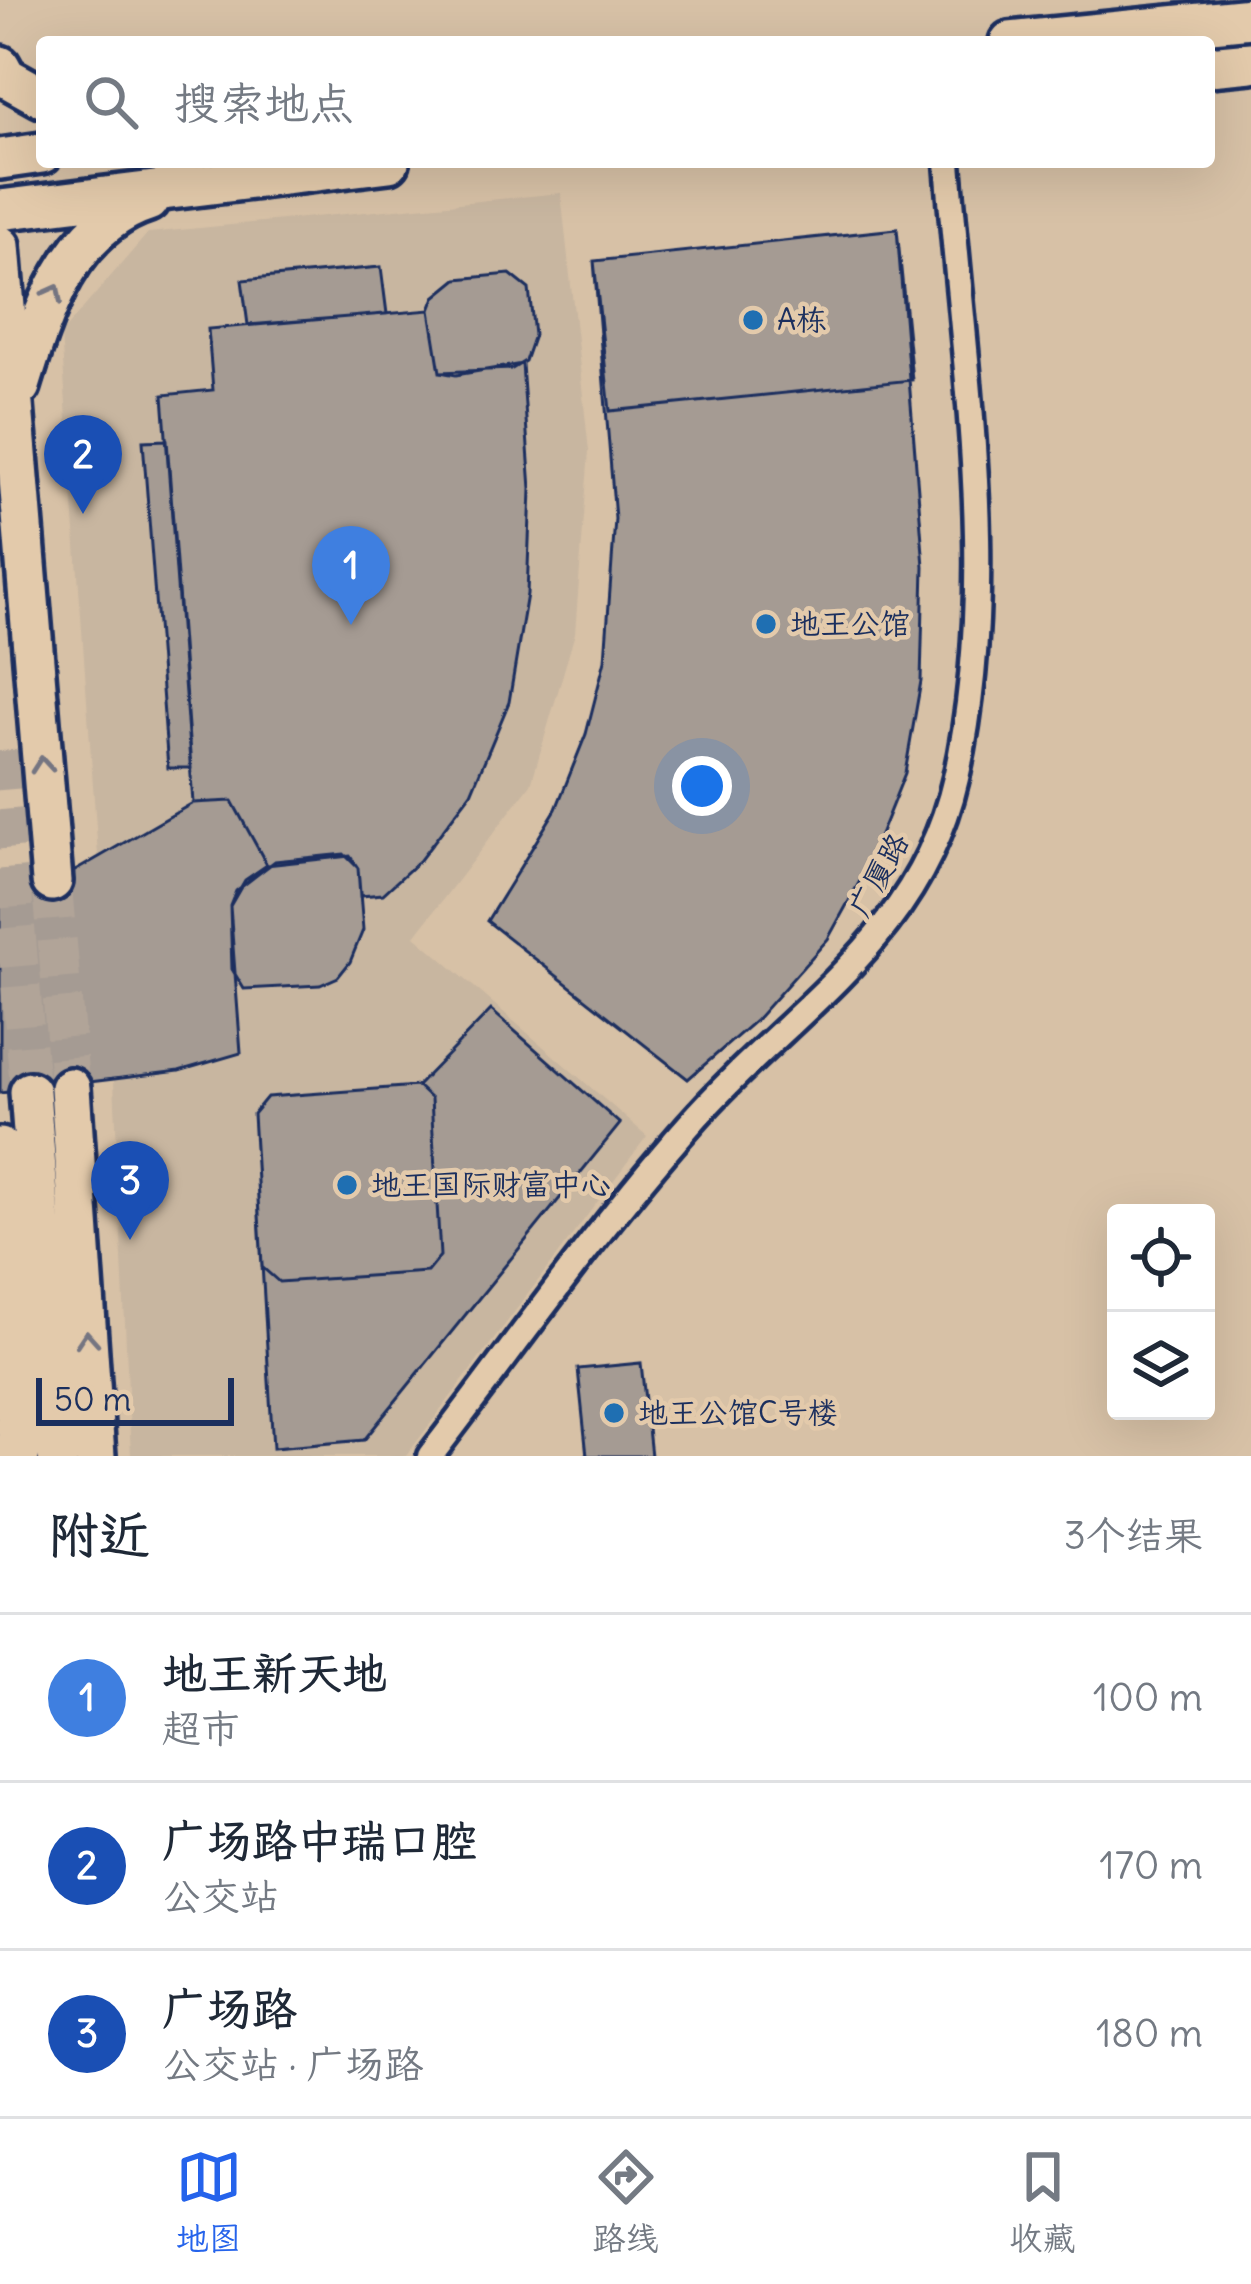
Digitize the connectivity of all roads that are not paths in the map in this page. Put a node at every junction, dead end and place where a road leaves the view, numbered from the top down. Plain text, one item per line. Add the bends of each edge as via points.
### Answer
1 (1251, 17) edge
2 (1068, 36) edge
3 (1251, 62) edge
4 (1215, 65) edge
5 (0, 66) edge
6 (36, 94) edge
7 (36, 154) edge
8 (0, 158) edge
9 (338, 168) edge
10 (948, 168) edge
11 (198, 185) junction
12 (0, 210) edge
13 (0, 247) edge
14 (15, 403) junction
15 (52, 881) tunnel mouth
16 (70, 1088) tunnel mouth
17 (30, 1092) tunnel mouth
18 (0, 1148) edge
19 (19, 1456) edge
20 (58, 1456) edge
21 (95, 1456) edge
22 (430, 1456) edge

1 - 2 main road
3 - 4 main road
5 - 6 main road
7 - 8 main road
9 - 11 main road
10 - 22 street, 广厦路 via 980,600 955,781 920,877 880,938 689,1124
11 - 12 main road
14 -> 11 main road via 53,289 78,254 118,211
13 - 14 main road
15 -> 14 main road
21 -> 16 main road
17 - 20 main road
18 - 19 main road

